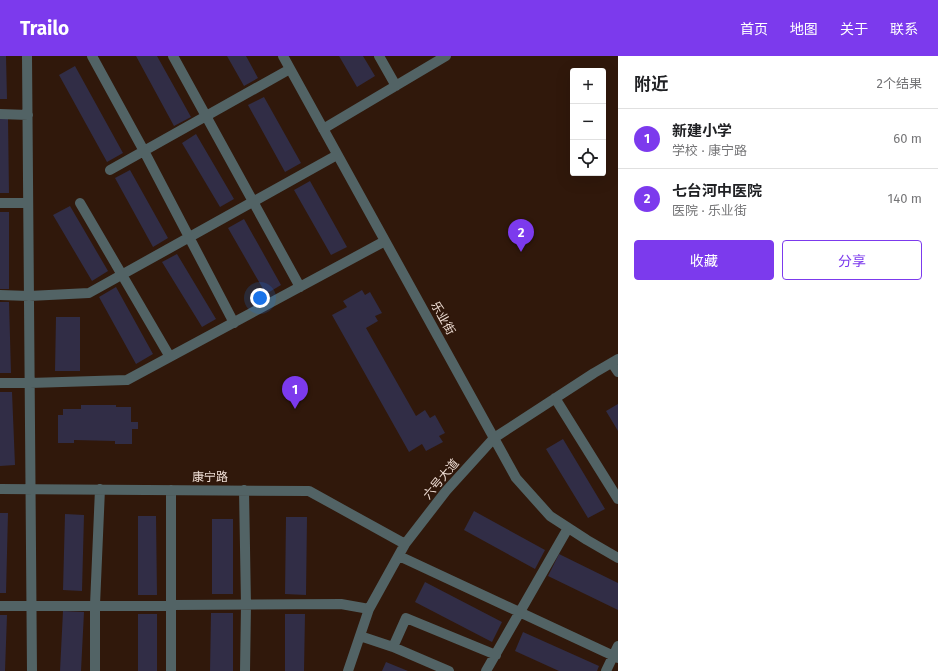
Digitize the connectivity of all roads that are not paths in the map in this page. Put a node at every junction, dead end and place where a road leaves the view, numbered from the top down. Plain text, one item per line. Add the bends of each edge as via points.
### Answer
1 (27, 56) edge
2 (92, 56) edge
3 (173, 56) edge
4 (283, 56) edge
5 (379, 56) edge
6 (446, 56) edge
7 (290, 69) junction
8 (396, 86) junction
9 (0, 114) edge
10 (28, 115) junction
11 (206, 116) junction
12 (323, 129) junction
13 (144, 151) junction
14 (337, 155) junction
15 (110, 170) dead end
16 (254, 201) junction
17 (0, 203) edge
18 (28, 203) junction
19 (80, 203) dead end
20 (189, 237) junction
21 (385, 241) junction
22 (122, 274) junction
23 (300, 287) junction
24 (0, 296) edge
25 (29, 296) junction
26 (234, 323) junction
27 (170, 357) junction
28 (615, 361) edge
29 (618, 372) edge
30 (0, 383) edge
31 (30, 383) junction
32 (555, 398) junction
33 (494, 438) junction
34 (0, 489) edge
35 (31, 489) junction
36 (100, 489) junction
37 (170, 490) junction
38 (244, 490) junction
39 (618, 498) edge
40 (568, 528) junction
41 (405, 544) junction
42 (399, 556) junction
43 (618, 558) edge
44 (171, 605) junction
45 (246, 605) junction
46 (0, 606) edge
47 (32, 606) junction
48 (95, 606) junction
49 (369, 609) junction
50 (520, 613) junction
51 (360, 636) junction
52 (618, 646) edge
53 (393, 647) junction
54 (496, 655) junction
55 (616, 657) edge
56 (32, 671) edge
57 (95, 671) edge
58 (170, 671) edge
59 (245, 671) edge
60 (348, 671) edge
61 (449, 671) edge
62 (486, 671) edge
63 (606, 671) edge

1 - 10 street
2 - 13 street
3 - 11 street
4 - 7 street, 乐业街
5 - 8 street
6 - 8 street
7 - 11 street
7 - 12 street, 乐业街
8 - 12 street
9 - 10 street
10 - 18 street
11 - 13 street
11 - 16 street
12 - 14 street, 乐业街
13 - 15 street
13 - 20 street
14 - 16 street
14 - 21 street, 乐业街
16 - 20 street
16 - 23 street
17 - 18 street
18 - 25 street
19 - 22 street
20 - 22 street
20 - 26 street
21 - 23 street
21 - 33 street, 乐业街
22 - 25 street via 89,293
22 - 27 street
23 - 26 street
24 - 25 street
25 - 31 street
26 - 27 street
27 - 31 street via 127,380
28 - 29 street
28 - 32 street, 六号大道
30 - 31 street
31 - 35 street
32 - 33 street, 六号大道
32 - 39 street
33 - 40 street, 乐业街 via 516,478 550,516
33 - 41 street, 六号大道 via 446,491
34 - 35 street, 康宁路
35 - 36 street, 康宁路
35 - 47 street
36 - 37 street, 康宁路
36 - 48 street
37 - 38 street, 康宁路
37 - 44 street
38 - 41 street, 康宁路 via 309,491
38 - 45 street
40 - 43 street, 乐业街
40 - 50 street
41 - 42 street, 六号大道
42 - 49 street, 六号大道
42 - 50 street
44 - 45 street
44 - 48 street
44 - 58 street
45 - 49 street via 341,604
45 - 59 street
46 - 47 street
47 - 48 street
47 - 56 street
48 - 57 street
49 - 51 street, 六号大道
50 - 54 street
50 - 55 street
51 - 53 street
51 - 60 street, 六号大道
52 - 55 street
53 - 54 street via 406,618
53 - 61 street
54 - 62 street
55 - 63 street

